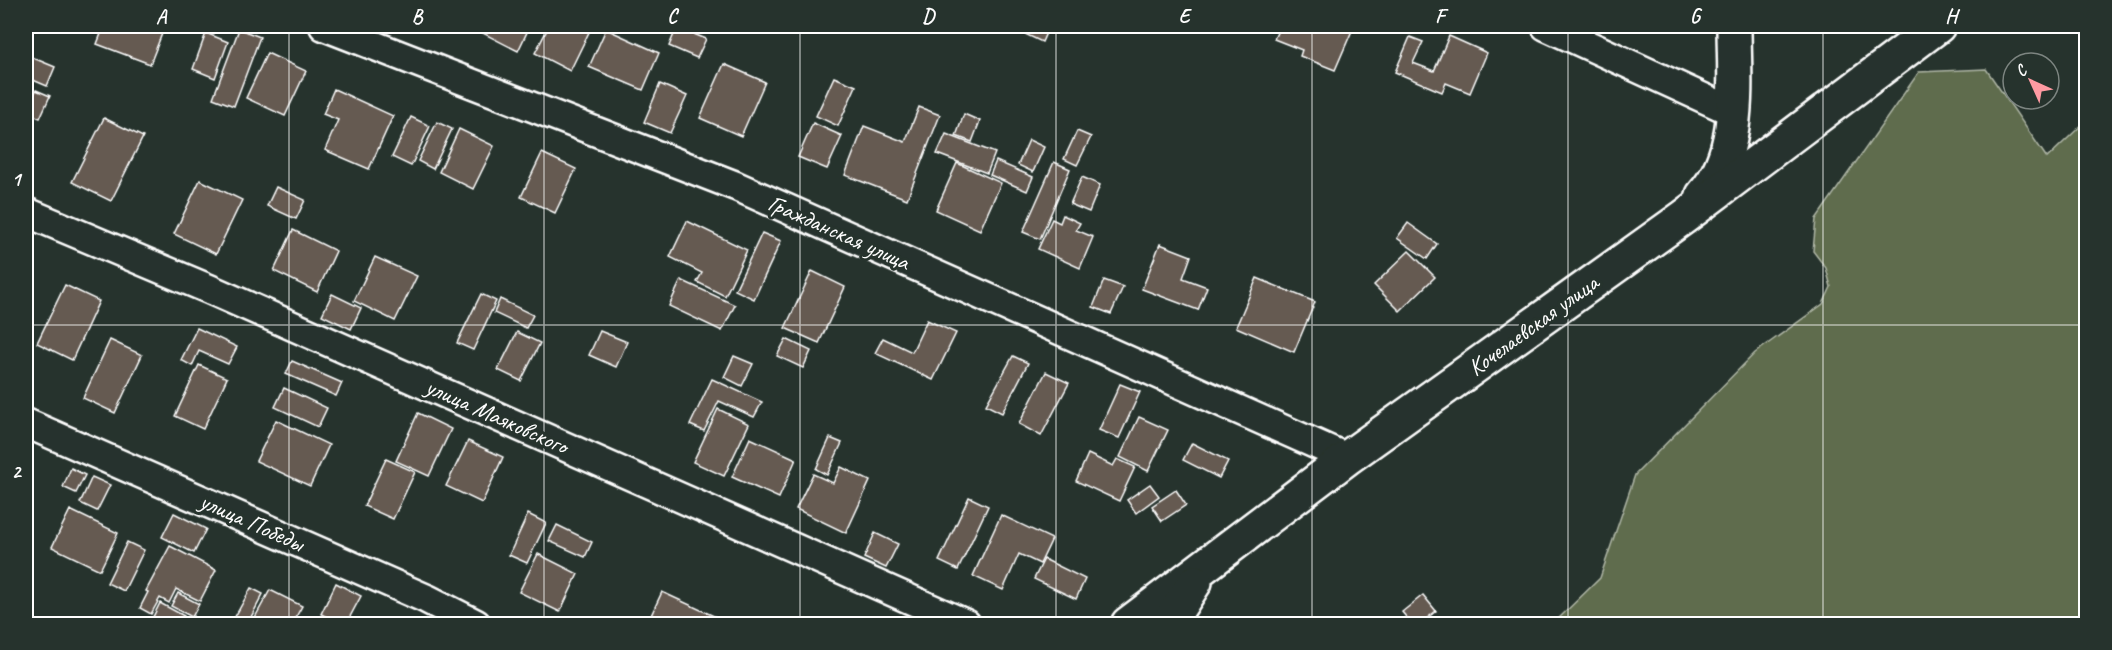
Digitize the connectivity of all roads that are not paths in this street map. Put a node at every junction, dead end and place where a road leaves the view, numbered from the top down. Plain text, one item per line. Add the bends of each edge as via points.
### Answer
1 (324, 26) edge
2 (1546, 26) edge
3 (1734, 26) edge
4 (1938, 26) edge
5 (1734, 112) junction
6 (26, 212) edge
7 (1684, 217) junction
8 (26, 423) edge
9 (1347, 458) junction
10 (1205, 565) junction
11 (476, 624) edge
12 (966, 624) edge
13 (1128, 624) edge
14 (1168, 624) edge

1 - 9 street, Гражданская улица via 736,186
2 - 5 street
3 - 5 main road
4 - 7 main road, Кочелаевская улица
5 - 7 main road via 1730,144 1713,184
6 - 12 street, улица Маяковского via 220,293
7 - 9 main road, Кочелаевская улица
8 - 11 street, улица Победы
9 - 10 main road, Кочелаевская улица
10 - 13 main road, Кочелаевская улица
10 - 14 main road

